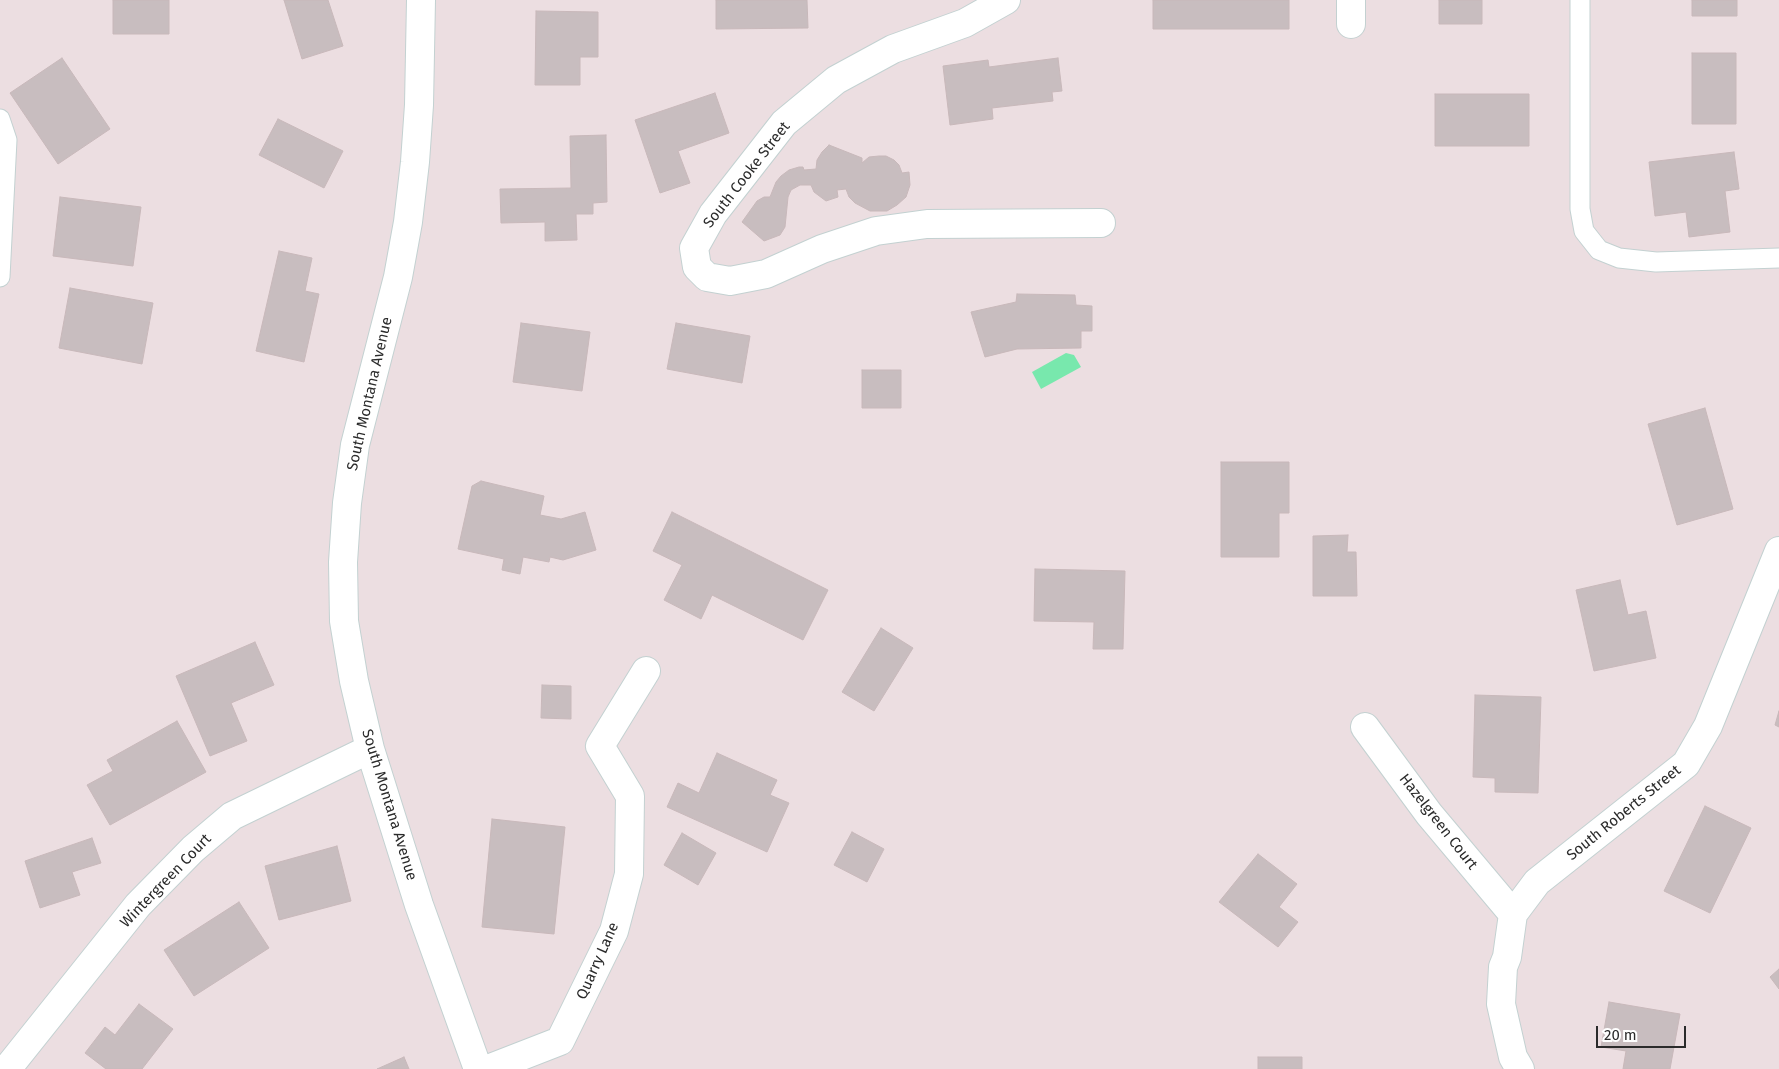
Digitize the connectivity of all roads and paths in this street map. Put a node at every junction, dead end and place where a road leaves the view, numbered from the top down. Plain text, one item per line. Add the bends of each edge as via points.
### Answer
1 (422, 0) edge
2 (1006, 0) edge
3 (1580, 0) edge
4 (0, 119) edge
5 (1101, 223) dead end
6 (1779, 258) edge
7 (0, 277) edge
8 (1779, 552) edge
9 (646, 671) dead end
10 (1365, 727) dead end
11 (370, 748) junction
12 (1513, 914) junction
13 (7, 1069) edge
14 (478, 1069) edge
15 (488, 1069) edge
16 (1520, 1069) edge

1 - 11 street, South Montana Avenue via 419,105 408,222 398,278 355,445 347,503 343,562 344,622
2 - 5 street, South Cooke Street via 964,23 893,50 836,80 784,123 713,214 694,248 697,267 706,278 730,281 766,274 822,249 876,231 927,224
3 - 6 lane via 1580,209 1584,231 1599,250 1619,258 1656,262
4 - 7 lane via 7,140
8 - 12 street, South Roberts Street via 1708,726 1686,764 1537,882
9 - 15 street, Quarry Lane via 600,746 630,796 629,874 614,931 560,1041
10 - 12 street, Hazelgreen Court via 1429,814
11 - 13 street, Wintergreen Court via 232,816 193,849 138,905
11 - 14 street, South Montana Avenue via 420,905
12 - 16 street, South Roberts Street via 1503,966 1501,1004 1513,1057

